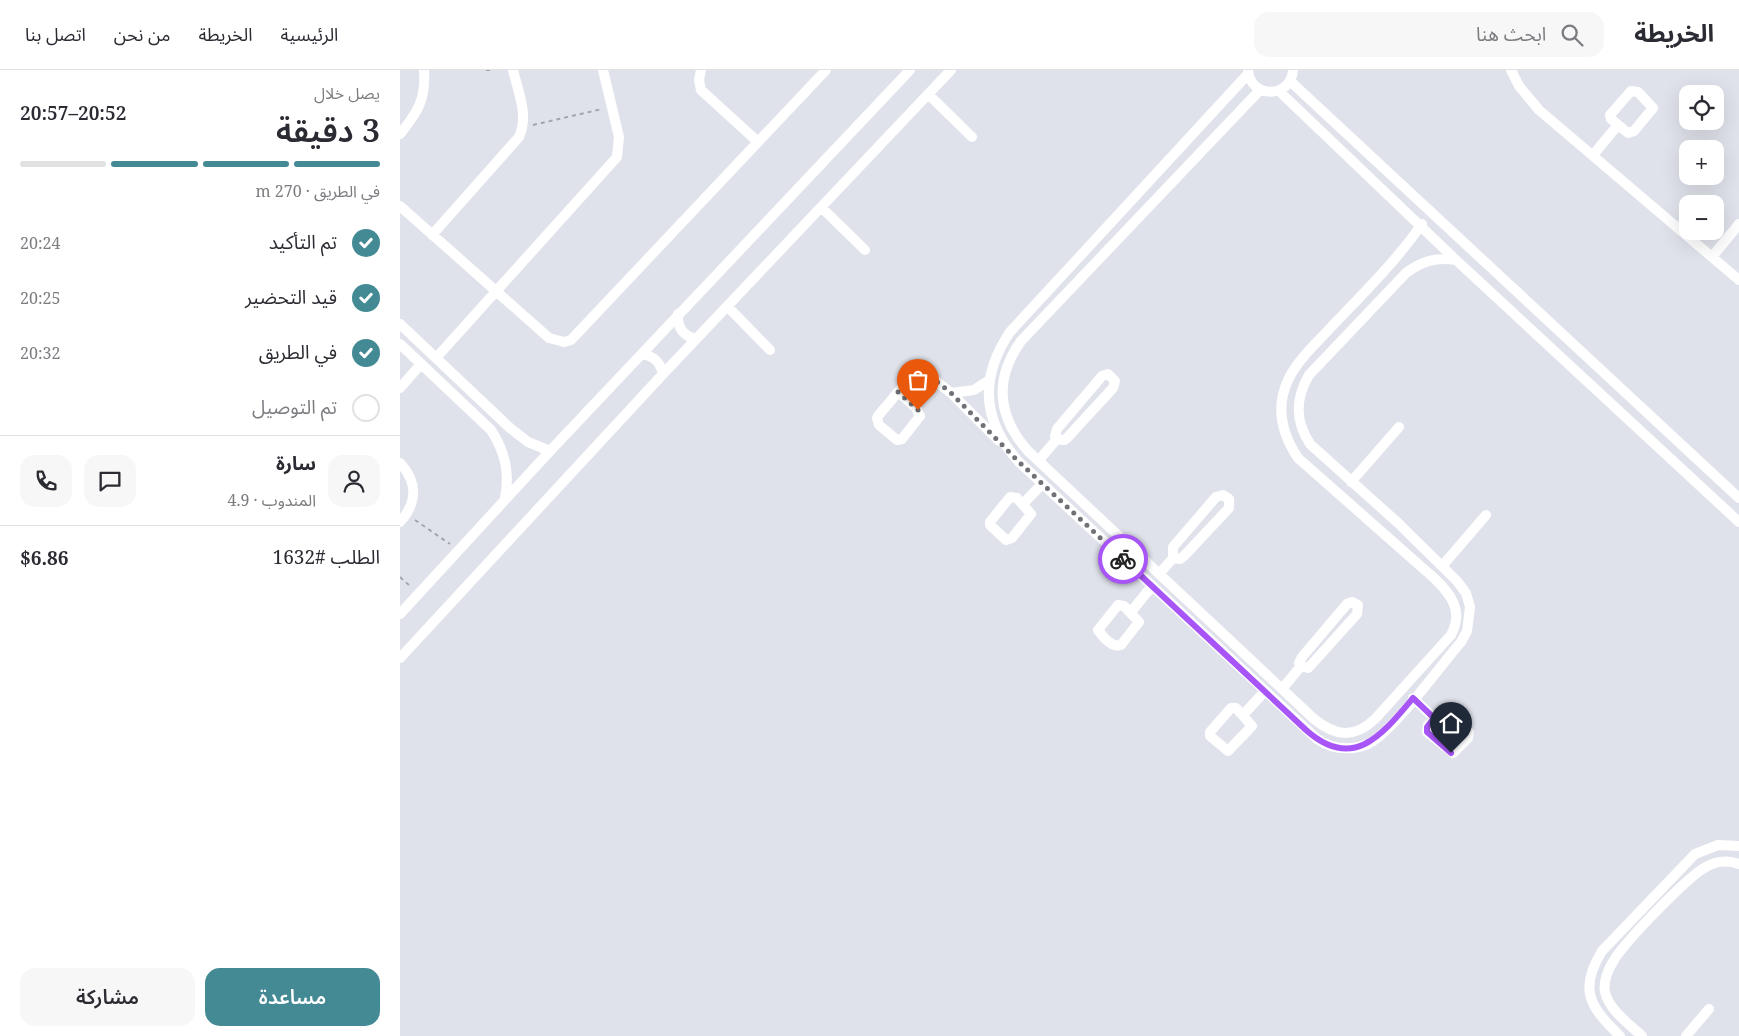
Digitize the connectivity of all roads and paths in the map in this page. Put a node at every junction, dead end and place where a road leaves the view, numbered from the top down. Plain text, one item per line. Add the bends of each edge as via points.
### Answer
1 (424, 70) edge
2 (486, 70) edge
3 (492, 70) edge
4 (513, 70) edge
5 (603, 70) edge
6 (701, 70) edge
7 (826, 70) edge
8 (910, 70) edge
9 (951, 70) edge
10 (1293, 70) edge
11 (1511, 70) edge
12 (1248, 72) edge
13 (1290, 81) junction
14 (1260, 90) junction
15 (1280, 91) junction
16 (928, 94) junction
17 (612, 107) junction
18 (1618, 125) dead end
19 (523, 127) junction
20 (400, 134) edge
21 (972, 137) dead end
22 (758, 142) junction
23 (1593, 155) junction
24 (400, 206) edge
25 (821, 207) junction
26 (1116, 218) junction
27 (1422, 224) junction
28 (1739, 224) edge
29 (1128, 229) junction
30 (432, 235) junction
31 (865, 250) dead end
32 (1712, 257) junction
33 (1456, 260) junction
34 (1739, 280) edge
35 (496, 292) junction
36 (727, 306) junction
37 (678, 314) junction
38 (400, 324) edge
39 (696, 338) junction
40 (400, 344) edge
41 (770, 350) dead end
42 (642, 354) junction
43 (436, 358) junction
44 (421, 364) junction
45 (663, 374) junction
46 (988, 381) junction
47 (400, 388) edge
48 (898, 392) junction
49 (951, 393) junction
50 (1080, 402) junction
51 (1091, 412) junction
52 (502, 420) junction
53 (1398, 427) dead end
54 (490, 430) junction
55 (1057, 439) junction
56 (1007, 449) junction
57 (550, 451) junction
58 (1039, 460) junction
59 (400, 463) edge
60 (1351, 482) junction
61 (1042, 484) junction
62 (505, 498) junction
63 (1739, 498) edge
64 (1023, 504) dead end
65 (1486, 515) dead end
66 (403, 518) edge
67 (1739, 522) edge
68 (1398, 523) junction
69 (1387, 536) junction
70 (458, 550) junction
71 (1173, 558) junction
72 (1443, 566) junction
73 (1159, 574) junction
74 (400, 577) edge
75 (1152, 586) junction
76 (418, 594) junction
77 (1198, 610) junction
78 (1131, 612) dead end
79 (400, 614) edge
80 (1189, 620) junction
81 (1324, 630) junction
82 (1334, 639) junction
83 (400, 658) edge
84 (1301, 666) junction
85 (1282, 689) junction
86 (1265, 691) junction
87 (1413, 698) junction
88 (1243, 715) dead end
89 (1375, 718) junction
90 (1434, 718) dead end
91 (1386, 730) junction
92 (1739, 846) edge
93 (1739, 864) edge
94 (1709, 1009) dead end
95 (1620, 1036) edge
96 (1642, 1036) edge
97 (1686, 1036) edge

1 - 20 street via 422,104
2 - 3 path
4 - 19 street via 524,115
5 - 17 street
6 - 22 street via 702,90
7 - 22 street
8 - 37 street
9 - 16 street
10 - 13 street
11 - 23 street via 1529,100
12 - 14 street
12 - 26 street
13 - 15 street
13 - 63 street
14 - 15 street
14 - 29 street
15 - 27 street
16 - 21 street
16 - 25 street
17 - 19 path
17 - 35 street via 620,147 617,157
18 - 23 street
19 - 30 street via 519,137
22 - 35 street via 571,340 564,342 549,338
23 - 32 street
24 - 30 street
25 - 31 street
25 - 36 street
26 - 29 street
26 - 46 street via 1010,332 1000,347
27 - 33 street
27 - 69 street via 1401,252 1297,365 1289,378 1281,409 1283,428 1298,458
28 - 32 street
29 - 58 street via 1021,341 1006,369 1003,396 1008,423 1016,437
30 - 35 street
32 - 34 street
33 - 60 street via 1443,258 1417,265 1320,363 1303,385 1298,408 1304,435 1321,457
33 - 67 street
35 - 43 street
36 - 39 street
36 - 41 street
37 - 39 street via 678,324 683,332
37 - 42 street
38 - 43 street
39 - 45 street
40 - 44 street
42 - 45 street via 654,358
42 - 57 street
43 - 52 street
44 - 47 street
44 - 54 street
45 - 83 street
46 - 49 street via 974,390
46 - 56 street via 992,417
48 - 48 street via 876,420 900,440 920,416
48 - 49 street via 921,369
49 - 56 street
50 - 51 street
50 - 51 street via 1102,376 1111,376 1115,385
50 - 55 street via 1055,432
51 - 55 street via 1064,440
52 - 54 street
52 - 57 street via 528,442
53 - 60 street
54 - 62 street via 504,456 507,470
55 - 58 street
56 - 61 street
57 - 62 street
58 - 73 street
59 - 66 street via 411,478 414,491 413,503
60 - 68 street
61 - 64 street
61 - 75 street
62 - 70 street
65 - 72 street
66 - 70 path
68 - 69 street
68 - 72 street
69 - 89 street via 1447,590 1457,617 1451,635
70 - 76 street
71 - 71 street via 1184,556 1229,508 1226,496 1216,496 1173,547
71 - 73 street
72 - 87 street via 1466,594 1470,607 1467,631
73 - 77 street
74 - 76 path
75 - 78 street
75 - 80 street
76 - 79 street
77 - 80 street
77 - 85 street
80 - 86 street
81 - 82 street
81 - 82 street via 1346,604 1355,603 1358,611
81 - 84 street via 1302,657
82 - 84 street via 1308,668
84 - 85 street
85 - 89 street via 1330,731 1350,733 1360,730
86 - 88 street
86 - 91 street via 1325,744 1336,748 1358,747
87 - 90 street
87 - 91 street
89 - 91 street
92 - 95 street via 1718,845 1695,854 1598,957 1590,977 1588,990 1591,1002 1597,1013
93 - 96 street via 1713,864 1692,877 1612,962 1607,975 1606,994 1611,1006
94 - 97 street

